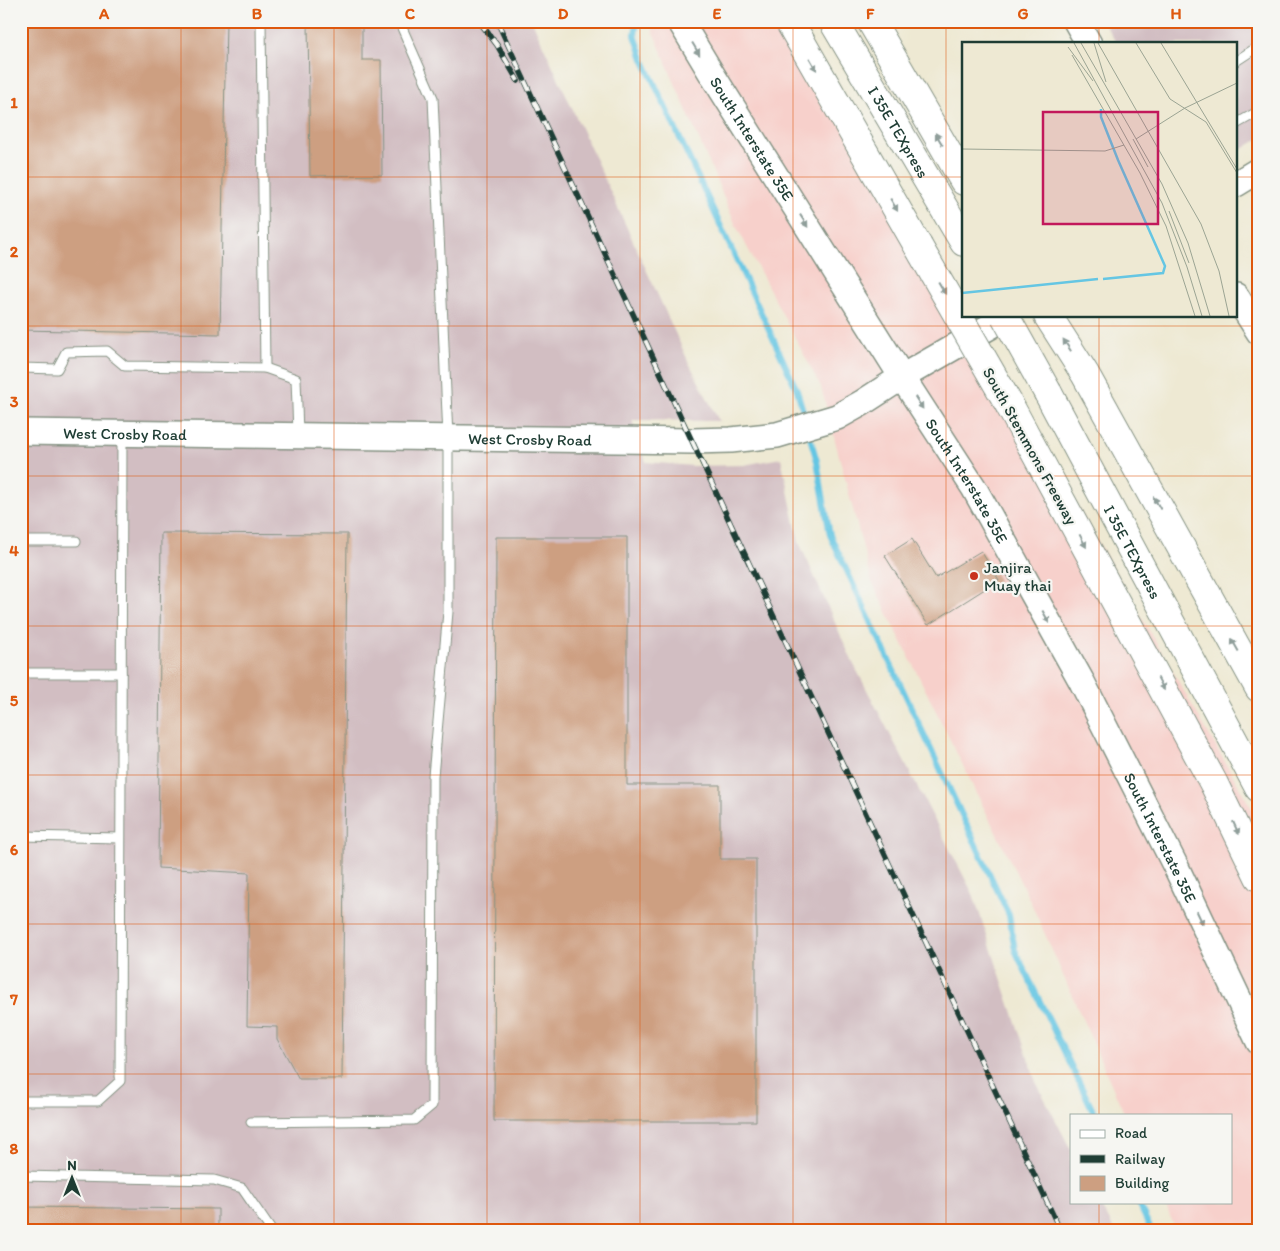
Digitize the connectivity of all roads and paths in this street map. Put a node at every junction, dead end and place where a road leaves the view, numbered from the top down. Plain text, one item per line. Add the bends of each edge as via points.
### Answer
1 (261, 21) edge
2 (399, 21) edge
3 (680, 21) edge
4 (789, 21) edge
5 (833, 21) edge
6 (871, 21) edge
7 (1076, 21) edge
8 (1087, 42) edge
9 (1259, 46) edge
10 (1238, 60) edge
11 (1259, 111) edge
12 (1238, 123) edge
13 (1259, 170) edge
14 (962, 178) edge
15 (1238, 183) edge
16 (960, 235) edge
17 (1238, 299) edge
18 (1004, 318) edge
19 (1008, 318) edge
20 (1049, 318) edge
21 (1259, 332) edge
22 (21, 368) edge
23 (265, 368) junction
24 (902, 377) junction
25 (21, 432) edge
26 (122, 434) junction
27 (298, 436) junction
28 (448, 437) junction
29 (21, 541) edge
30 (76, 541) dead end
31 (21, 673) edge
32 (121, 673) junction
33 (1259, 688) edge
34 (1259, 788) edge
35 (21, 836) edge
36 (120, 838) junction
37 (1259, 878) edge
38 (1259, 1042) edge
39 (21, 1101) edge
40 (250, 1122) dead end
41 (21, 1176) edge
42 (271, 1230) edge

1 - 23 lane
2 - 28 lane via 433,98
3 -> 24 main road, South Interstate 35E
4 -> 37 highway, South Stemmons Freeway, bridge via 1010,406 1214,784
5 - 16 highway, I 35E TEXpress
14 -> 6 highway
7 - 8 main road
9 - 10 lane
11 - 12 lane
13 - 15 main road
17 - 21 main road
18 - 24 main road, West Crosby Road
19 - 34 highway, I 35E TEXpress, bridge
33 -> 20 highway via 1086,374
22 - 23 lane via 56,369 66,352 107,352 125,366
23 - 27 lane via 296,379
24 - 28 main road, West Crosby Road via 837,417 777,435 692,441
24 -> 38 main road, South Interstate 35E via 974,488 1082,682 1178,869
25 - 26 main road, West Crosby Road
26 - 27 main road, West Crosby Road
26 - 32 lane
27 - 28 main road, West Crosby Road
28 - 40 lane via 448,612 432,776 432,1105 414,1120
29 - 30 lane
31 - 32 lane
32 - 36 lane
35 - 36 lane
36 - 39 lane via 120,1081 98,1101
41 - 42 lane via 214,1180 242,1188

